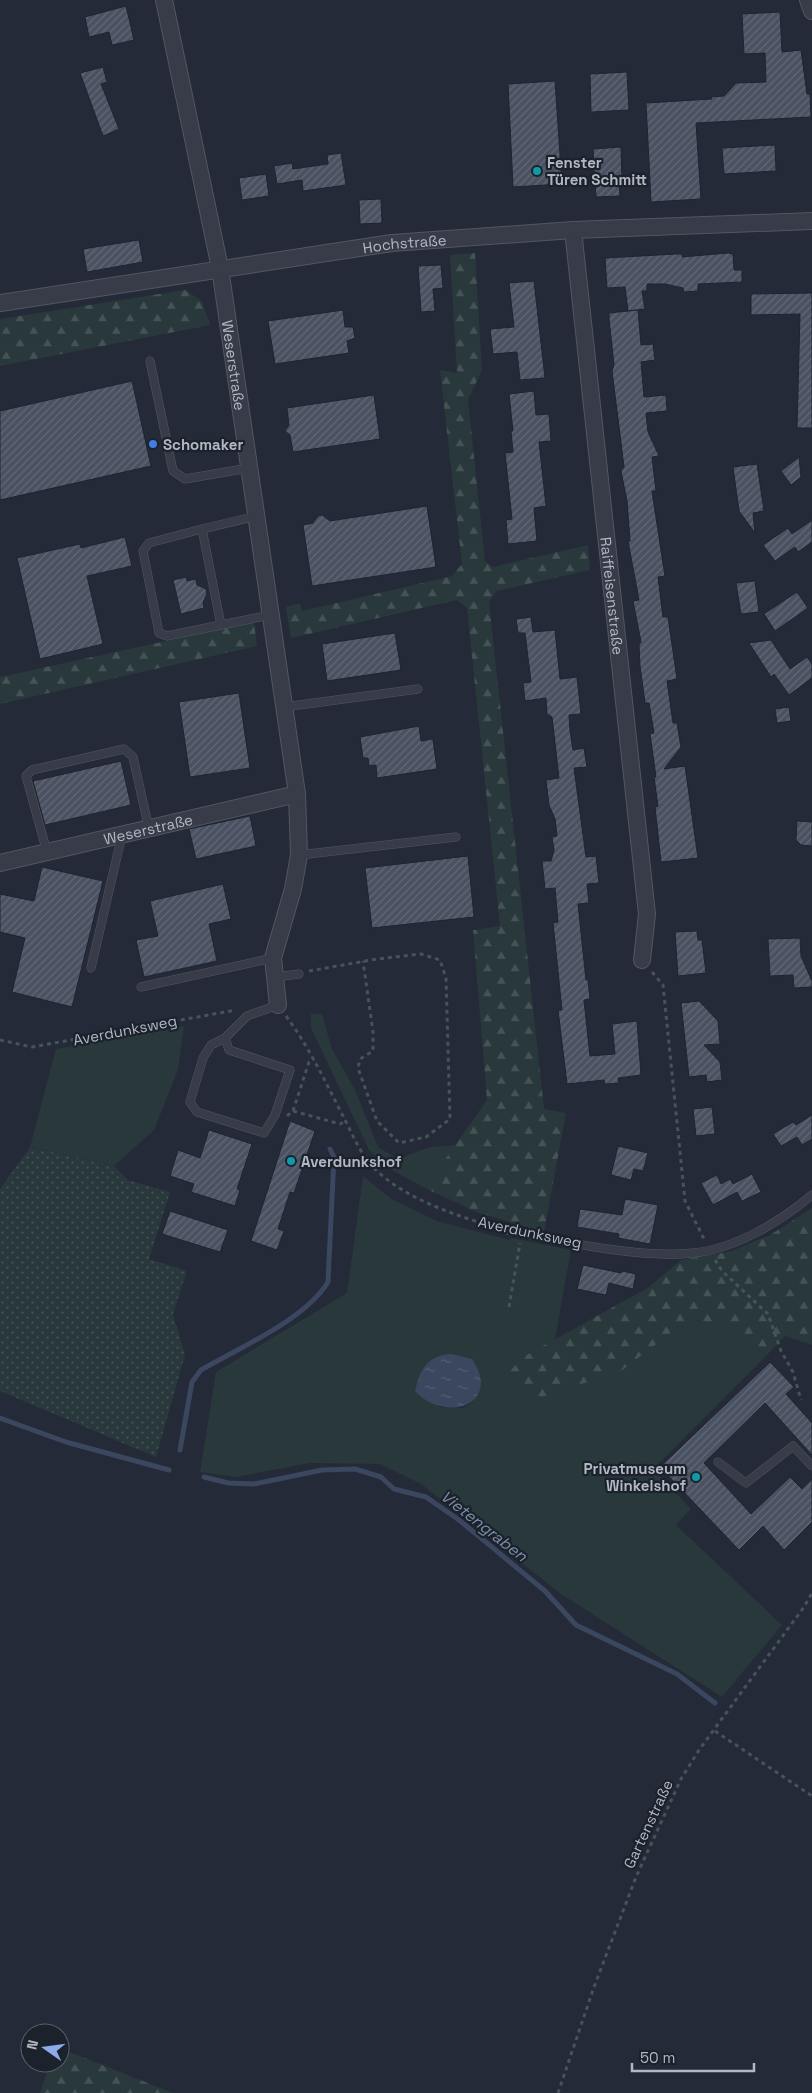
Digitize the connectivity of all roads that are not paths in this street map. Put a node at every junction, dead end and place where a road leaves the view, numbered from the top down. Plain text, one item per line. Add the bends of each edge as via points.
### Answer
1 (164, 0) edge
2 (808, 0) edge
3 (812, 10) edge
4 (812, 221) edge
5 (573, 230) junction
6 (220, 268) junction
7 (0, 303) edge
8 (150, 361) dead end
9 (249, 468) junction
10 (256, 516) junction
11 (202, 529) junction
12 (270, 615) junction
13 (221, 625) junction
14 (418, 689) dead end
15 (284, 706) junction
16 (298, 794) junction
17 (149, 829) junction
18 (122, 835) junction
19 (456, 837) dead end
20 (47, 852) junction
21 (300, 855) junction
22 (0, 863) edge
23 (273, 958) junction
24 (642, 960) road end
25 (92, 968) dead end
26 (299, 974) road end
27 (275, 978) junction
28 (141, 987) dead end
29 (278, 1005) joint
30 (225, 1038) junction
31 (812, 1195) edge
32 (507, 1230) road end
33 (718, 1462) dead end
34 (812, 1466) edge

1 - 6 street, Weserstraße
2 - 3 street
4 - 5 street, Hochstraße
5 - 6 street, Hochstraße via 392,242
5 - 24 street, Raiffeisenstraße via 647,914
6 - 7 street, Hochstraße
6 - 9 street, Weserstraße
8 - 9 lane via 173,471 185,479
9 - 10 street, Weserstraße
10 - 11 lane
10 - 12 street, Weserstraße
11 - 13 lane
11 - 13 lane via 149,543 143,551 157,624 159,633 167,636
12 - 13 lane
12 - 15 street, Weserstraße
14 - 15 lane
15 - 16 street, Weserstraße
16 - 17 street, Weserstraße
16 - 21 street, Weserstraße
17 - 18 street, Weserstraße
17 - 20 lane via 133,757 124,749 32,770 26,776
18 - 20 street, Weserstraße
18 - 25 lane
19 - 21 lane
20 - 22 street, Weserstraße
21 - 23 street, Weserstraße
23 - 27 street, Weserstraße
23 - 28 lane
26 - 27 lane
27 - 29 street, Weserstraße
29 - 30 lane via 247,1016
30 - 30 lane via 211,1045 203,1058 190,1102 197,1112 264,1133 275,1115 290,1070 230,1050
31 - 32 lane, Averdunksweg via 765,1229 694,1253 615,1249
33 - 34 lane via 746,1484 793,1446

